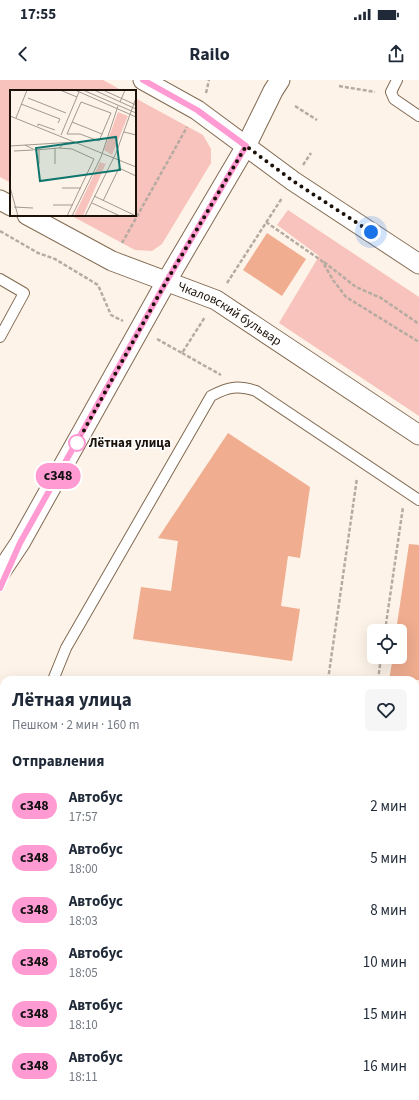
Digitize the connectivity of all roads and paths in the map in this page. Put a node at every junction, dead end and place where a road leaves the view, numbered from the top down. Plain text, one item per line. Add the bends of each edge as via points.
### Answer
1 (143, 80) edge
2 (209, 80) edge
3 (280, 80) edge
4 (397, 80) edge
5 (339, 86) dead end
6 (206, 93) dead end
7 (392, 95) junction
8 (295, 106) dead end
9 (419, 116) edge
10 (317, 120) dead end
11 (187, 127) dead end
12 (246, 146) junction
13 (0, 200) edge
14 (10, 205) edge
15 (29, 216) edge
16 (266, 222) dead end
17 (0, 232) edge
18 (122, 243) dead end
19 (322, 261) junction
20 (419, 264) edge
21 (0, 279) edge
22 (166, 282) junction
23 (98, 284) dead end
24 (419, 324) edge
25 (0, 337) edge
26 (419, 342) edge
27 (182, 353) dead end
28 (245, 388) junction
29 (419, 435) edge
30 (360, 460) junction
31 (405, 490) junction
32 (419, 500) edge
33 (20, 543) junction
34 (0, 573) edge
35 (0, 588) edge
36 (386, 624) edge
37 (380, 664) edge
38 (55, 676) edge
39 (329, 676) edge
40 (379, 676) edge

1 - 12 street via 197,110
2 - 6 path
3 - 12 street
4 - 7 lane
5 - 7 path
7 - 9 lane via 394,100
8 - 10 path
11 - 18 path
12 - 20 street via 293,181
12 - 22 street
13 - 14 street
15 - 22 street, Чкаловский бульвар via 112,261
16 - 19 path
17 - 23 path via 56,259
19 - 24 path via 356,287 381,298
19 - 26 path via 346,297
21 - 25 lane via 24,293
22 - 29 street, Чкаловский бульвар via 216,300
22 - 33 street
27 - 28 path
28 - 30 lane via 256,391
28 - 38 lane via 224,389 211,396 66,648
30 - 31 lane
30 - 39 path
31 - 32 lane
31 - 36 path
33 - 34 street
33 - 35 street
37 - 40 path

